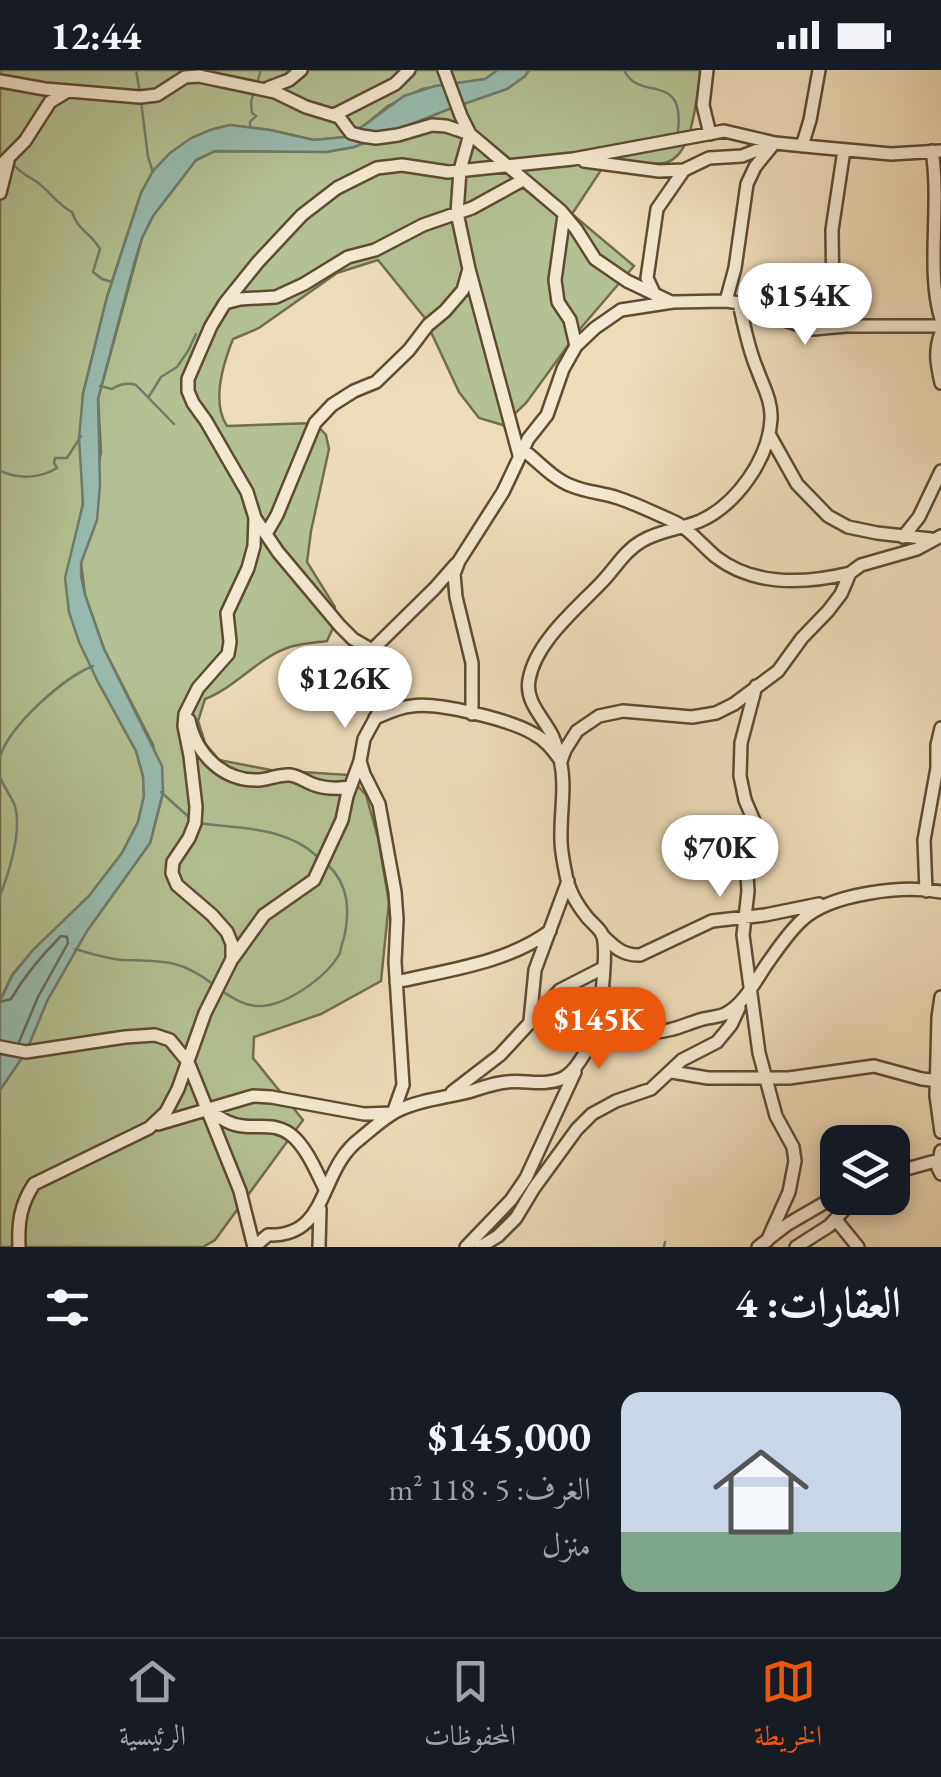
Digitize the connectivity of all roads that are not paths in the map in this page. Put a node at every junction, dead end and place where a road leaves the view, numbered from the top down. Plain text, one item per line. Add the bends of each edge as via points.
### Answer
1 (302, 70) edge
2 (410, 70) edge
3 (707, 70) edge
4 (818, 70) edge
5 (446, 71) edge
6 (0, 81) edge
7 (264, 89) junction
8 (68, 91) junction
9 (695, 103) dead end
10 (334, 115) junction
11 (706, 115) junction
12 (470, 134) junction
13 (710, 134) junction
14 (775, 143) junction
15 (802, 146) junction
16 (844, 150) junction
17 (937, 151) edge
18 (573, 159) junction
19 (5, 162) edge
20 (505, 165) junction
21 (460, 170) junction
22 (684, 170) junction
23 (523, 180) junction
24 (0, 194) edge
25 (457, 213) junction
26 (564, 216) junction
27 (469, 269) junction
28 (654, 294) junction
29 (673, 302) junction
30 (732, 302) junction
31 (225, 303) junction
32 (941, 326) edge
33 (819, 328) junction
34 (576, 346) junction
35 (941, 383) edge
36 (770, 434) junction
37 (521, 452) junction
38 (941, 471) edge
39 (255, 518) junction
40 (683, 526) junction
41 (266, 534) junction
42 (903, 537) junction
43 (938, 538) edge
44 (459, 561) junction
45 (850, 573) junction
46 (372, 650) junction
47 (756, 686) junction
48 (187, 709) junction
49 (472, 714) junction
50 (376, 718) junction
51 (941, 728) edge
52 (561, 761) junction
53 (360, 762) junction
54 (350, 788) junction
55 (568, 881) junction
56 (926, 891) junction
57 (941, 892) edge
58 (838, 900) junction
59 (744, 918) junction
60 (550, 932) junction
61 (602, 934) junction
62 (232, 959) junction
63 (603, 968) junction
64 (396, 982) junction
65 (746, 994) junction
66 (941, 997) edge
67 (530, 1023) junction
68 (594, 1040) junction
69 (0, 1047) edge
70 (188, 1062) junction
71 (577, 1068) junction
72 (672, 1072) junction
73 (766, 1079) junction
74 (939, 1081) edge
75 (444, 1098) junction
76 (206, 1109) junction
77 (392, 1112) junction
78 (149, 1128) junction
79 (941, 1132) edge
80 (940, 1155) edge
81 (910, 1166) edge
82 (941, 1174) edge
83 (323, 1194) junction
84 (820, 1206) edge
85 (840, 1215) edge
86 (836, 1220) junction
87 (762, 1244) edge
88 (20, 1247) edge
89 (254, 1247) edge
90 (319, 1247) edge
91 (466, 1247) edge
92 (480, 1247) edge
93 (796, 1247) edge
94 (858, 1247) edge

1 - 7 street
2 - 10 street
3 - 11 street
4 - 15 street
5 - 12 street
6 - 8 street
7 - 8 street via 199,76 140,97
7 - 10 street
8 - 19 street via 50,102
9 - 11 street
10 - 12 street via 352,133 376,138 432,125
11 - 13 street
12 - 20 street
12 - 21 street
13 - 14 street
13 - 18 street
14 - 15 street
14 - 22 street
14 - 30 street via 747,184
15 - 16 street
16 - 17 street
16 - 33 street via 832,230 832,304
17 - 32 street
18 - 20 street
18 - 22 street
19 - 24 street
20 - 21 street
20 - 23 street
21 - 25 street
21 - 31 street via 402,164 337,188 302,215
22 - 28 street via 657,209 648,258
23 - 25 street
23 - 26 street
25 - 27 street
25 - 31 street via 348,258 276,297
26 - 28 street via 595,260
26 - 34 street via 558,302
27 - 37 street
27 - 41 street via 463,290 409,350 376,382 315,423
28 - 29 street
29 - 30 street
29 - 34 street via 620,310
30 - 33 street
30 - 36 street via 768,394
31 - 39 street via 188,391 247,492
32 - 33 street
32 - 35 street
34 - 37 street via 547,415
36 - 40 street via 746,483 722,507
36 - 42 street via 797,484 828,516
37 - 40 street via 571,486
37 - 44 street
38 - 42 street
39 - 41 street
39 - 48 street via 248,568 227,612 228,654
40 - 45 street via 728,566 758,576 790,582
40 - 52 street via 627,552 536,661 528,695
41 - 46 street via 352,640
42 - 43 street
43 - 45 street
44 - 46 street
44 - 49 street via 454,574 472,663
45 - 47 street via 828,611 778,671
46 - 50 street via 392,677
47 - 52 street via 716,713 599,716 577,731
47 - 59 street via 741,743 740,776 754,832
48 - 54 street via 203,752 232,776 289,775 316,786
48 - 62 street via 195,823 172,873 227,932
49 - 50 street via 415,705
49 - 52 street via 536,734
50 - 53 street
51 - 56 street via 924,840
52 - 55 street via 560,841
53 - 54 street
53 - 64 street via 389,850
54 - 62 street via 314,880 264,915
55 - 60 street
55 - 61 street via 574,900
56 - 57 street
56 - 58 street
58 - 59 street
58 - 65 street via 803,918
59 - 61 street via 712,921 640,955 615,948
59 - 65 street
60 - 64 street via 502,956
60 - 67 street via 535,970
61 - 63 street
62 - 70 street
63 - 67 street via 560,990
63 - 68 street
64 - 77 street via 403,1086
65 - 68 street via 730,1012 676,1030 613,1028
65 - 72 street via 717,1042
65 - 73 street
66 - 74 street
67 - 75 street
68 - 71 street
69 - 70 street via 26,1052 155,1035 170,1040
70 - 76 street
70 - 78 street via 166,1112
71 - 75 street via 562,1079 503,1082
71 - 91 street via 526,1178
72 - 73 street
72 - 92 street via 651,1089 592,1114 516,1218
73 - 74 street via 874,1066
73 - 87 street via 795,1161 789,1192
74 - 79 street
75 - 77 street
76 - 77 street via 253,1096 364,1114
76 - 78 street
76 - 83 street via 226,1122 292,1136
76 - 89 street via 240,1191
77 - 83 street via 350,1146
78 - 88 street via 34,1184 20,1211
80 - 81 street
80 - 82 street
83 - 89 street via 302,1228 268,1235
83 - 90 street
84 - 87 street
85 - 86 street
86 - 93 street
86 - 94 street

